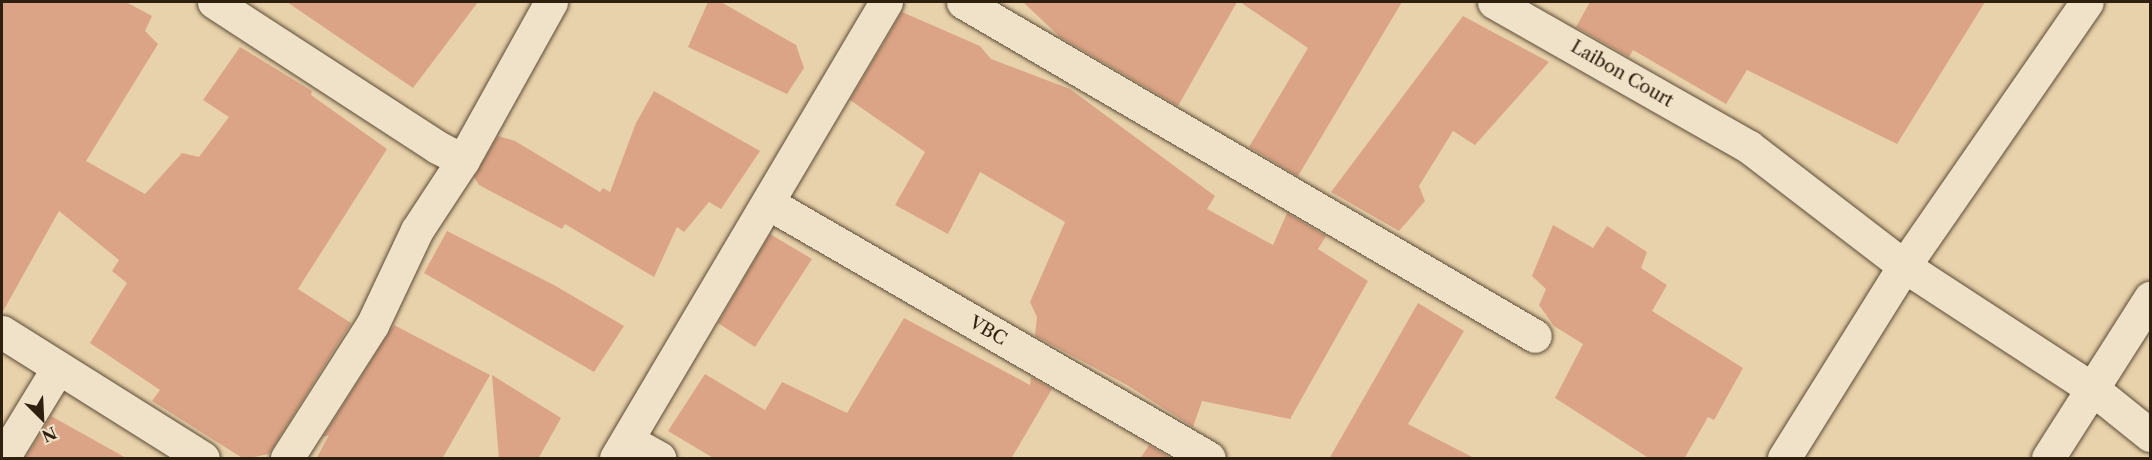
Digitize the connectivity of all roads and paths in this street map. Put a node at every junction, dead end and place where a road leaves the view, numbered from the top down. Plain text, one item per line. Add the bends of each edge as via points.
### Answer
1 (214, 2) edge
2 (551, 2) edge
3 (886, 2) edge
4 (963, 2) edge
5 (1494, 2) edge
6 (2086, 2) edge
7 (463, 160) junction
8 (768, 203) junction
9 (1904, 266) junction
10 (2151, 298) edge
11 (2, 332) edge
12 (1534, 336) dead end
13 (58, 368) junction
14 (2094, 390) junction
15 (2151, 435) edge
16 (622, 449) edge
17 (3, 459) edge
18 (203, 459) edge
19 (287, 459) edge
20 (659, 459) edge
21 (1209, 459) edge
22 (1784, 459) edge
23 (2048, 459) edge

1 - 7 street
2 - 7 street
3 - 8 street
4 - 12 street
5 - 9 street, Laibon Court via 1749,147
6 - 9 street
7 - 19 street via 417,230 372,325
8 - 16 street
8 - 21 street, VBC
9 - 14 street, Laibon Court
9 - 22 street
10 - 14 street
11 - 13 street
13 - 17 street
13 - 18 street
14 - 15 street, Laibon Court
14 - 23 street
16 - 20 street

